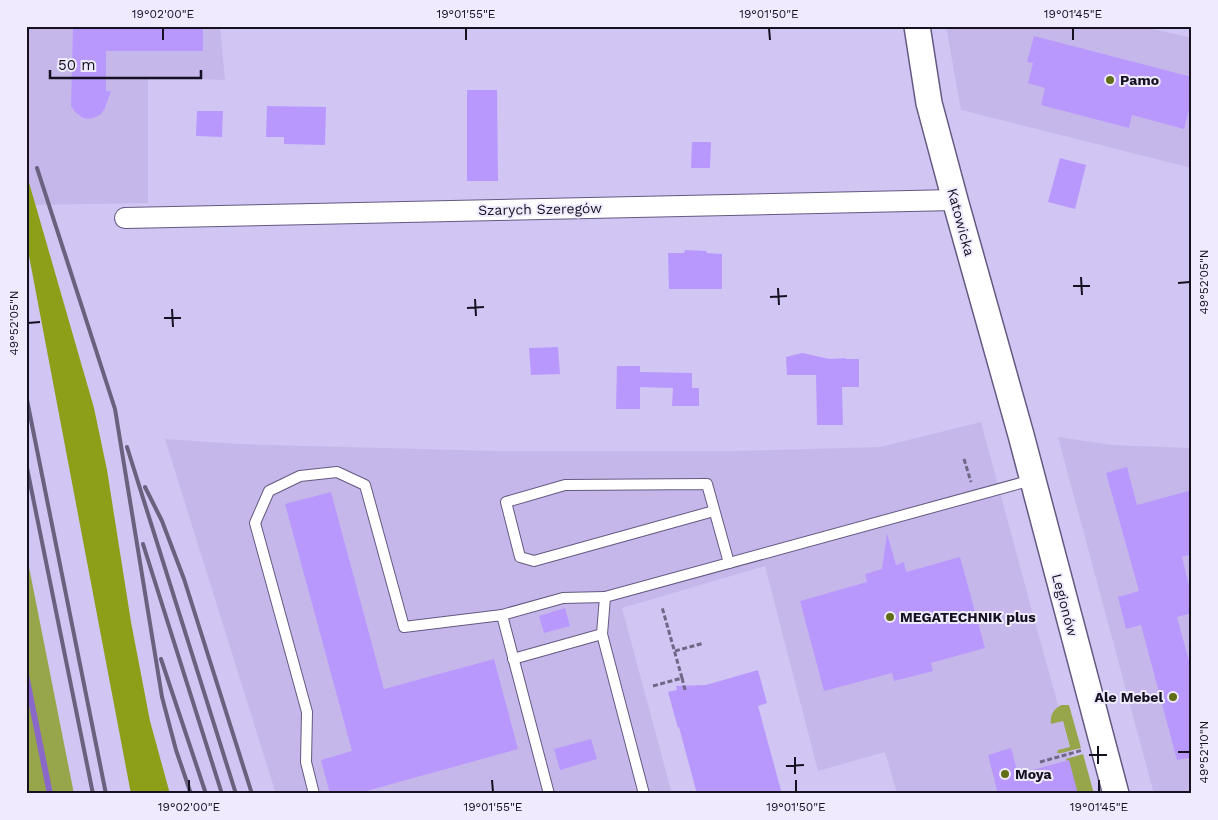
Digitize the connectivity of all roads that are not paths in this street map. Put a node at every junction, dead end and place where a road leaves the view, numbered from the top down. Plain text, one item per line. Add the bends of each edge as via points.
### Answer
1 (917, 26) edge
2 (954, 200) junction
3 (124, 218) dead end
4 (1015, 416) joint
5 (1032, 480) junction
6 (714, 511) junction
7 (729, 563) junction
8 (605, 597) junction
9 (502, 615) junction
10 (602, 634) junction
11 (513, 659) junction
12 (314, 794) edge
13 (549, 794) edge
14 (644, 794) edge
15 (1116, 794) edge

1 - 2 street, Katowicka via 929,103
2 - 3 street, Szarych Szeregów
2 - 4 street, Katowicka
4 - 5 street, Legionów
5 - 7 lane
5 - 15 street, Legionów
6 - 6 lane via 707,484 565,485 506,502 520,557 534,561
6 - 7 lane
7 - 8 lane
8 - 9 lane via 563,598
8 - 10 lane
9 - 11 lane
9 - 12 lane via 404,627 365,485 337,472 300,476 269,491 255,523 307,712 306,762
10 - 11 lane
10 - 14 lane
11 - 13 lane

